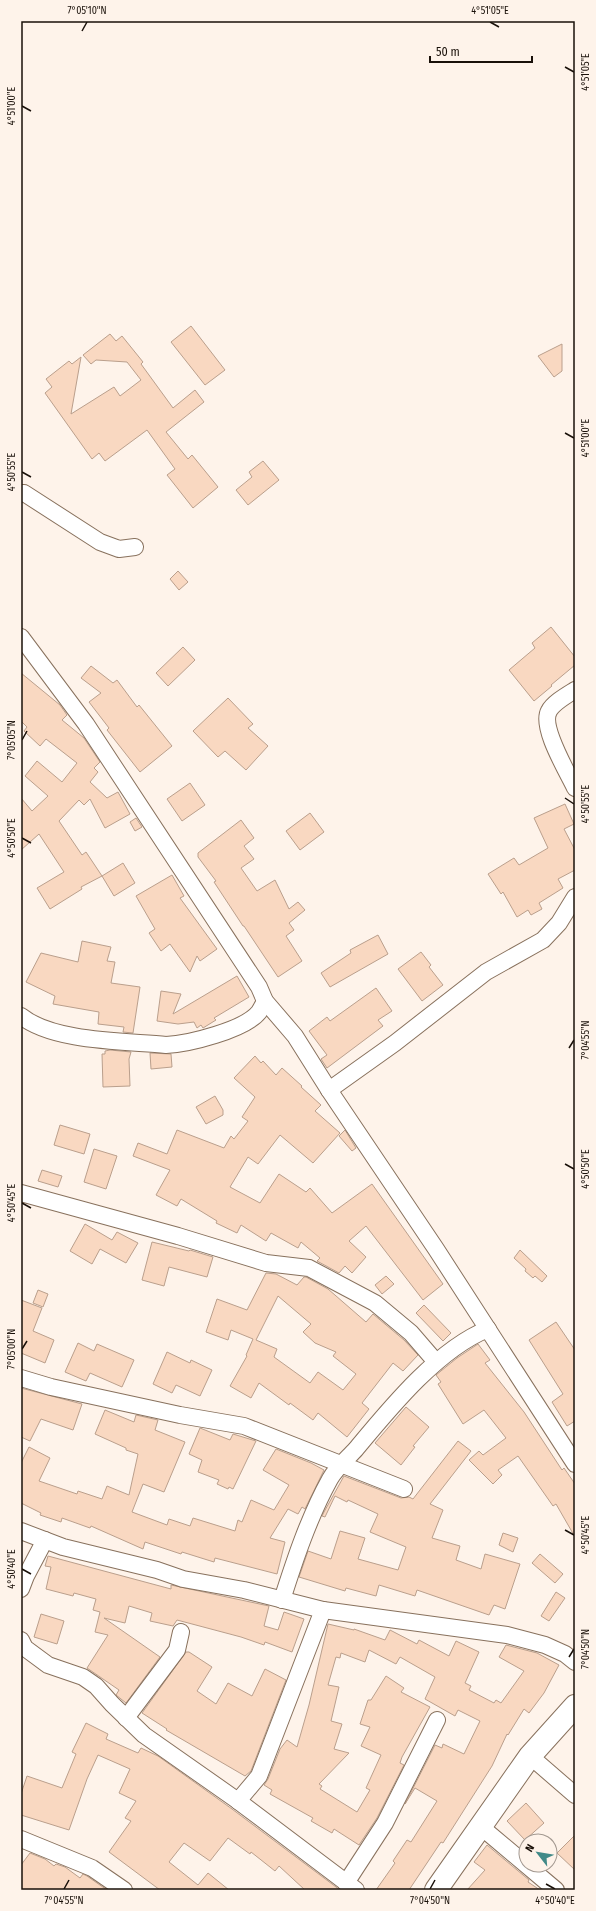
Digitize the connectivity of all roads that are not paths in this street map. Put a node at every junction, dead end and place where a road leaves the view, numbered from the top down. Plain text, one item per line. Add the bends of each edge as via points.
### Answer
1 (21, 493) edge
2 (134, 547) dead end
3 (21, 637) edge
4 (575, 690) edge
5 (575, 788) edge
6 (575, 897) edge
7 (575, 921) edge
8 (559, 923) junction
9 (262, 1007) junction
10 (21, 1016) edge
11 (328, 1090) junction
12 (21, 1193) edge
13 (488, 1329) junction
14 (436, 1362) junction
15 (21, 1378) edge
16 (343, 1464) junction
17 (575, 1464) edge
18 (404, 1488) dead end
19 (21, 1531) edge
20 (45, 1540) junction
21 (21, 1589) edge
22 (282, 1600) junction
23 (323, 1610) junction
24 (181, 1632) dead end
25 (21, 1640) edge
26 (575, 1662) edge
27 (575, 1706) edge
28 (126, 1718) junction
29 (437, 1720) dead end
30 (530, 1756) junction
31 (575, 1795) edge
32 (238, 1800) junction
33 (480, 1826) junction
34 (21, 1839) edge
35 (351, 1886) edge
36 (124, 1890) edge
37 (436, 1890) edge
38 (556, 1890) edge

1 - 2 street via 100,542 119,549
3 - 9 street via 86,724 258,987
4 - 5 street via 549,710 546,719
6 - 8 street
7 - 8 street
8 - 11 street via 543,940 486,972 395,1043
9 - 10 street via 249,1020 200,1040 182,1044 63,1035 28,1022
9 - 11 street via 283,1020
11 - 13 street
12 - 14 street via 266,1263 309,1268 375,1303 411,1333
13 - 14 street
13 - 17 street
14 - 16 street via 387,1411
15 - 16 street via 172,1414 244,1426
16 - 18 street
16 - 22 street via 331,1477 302,1542
19 - 20 street
20 - 21 street
20 - 22 street via 183,1579
22 - 23 street
23 - 26 street via 507,1635 545,1645 565,1654
23 - 32 street via 259,1776
24 - 28 street via 176,1650
25 - 28 street via 25,1648 48,1665 83,1677 96,1686
27 - 30 street
28 - 32 street via 144,1735
29 - 35 street
30 - 31 street
30 - 33 street
32 - 35 street
33 - 37 street
33 - 38 street
34 - 36 street via 92,1868

